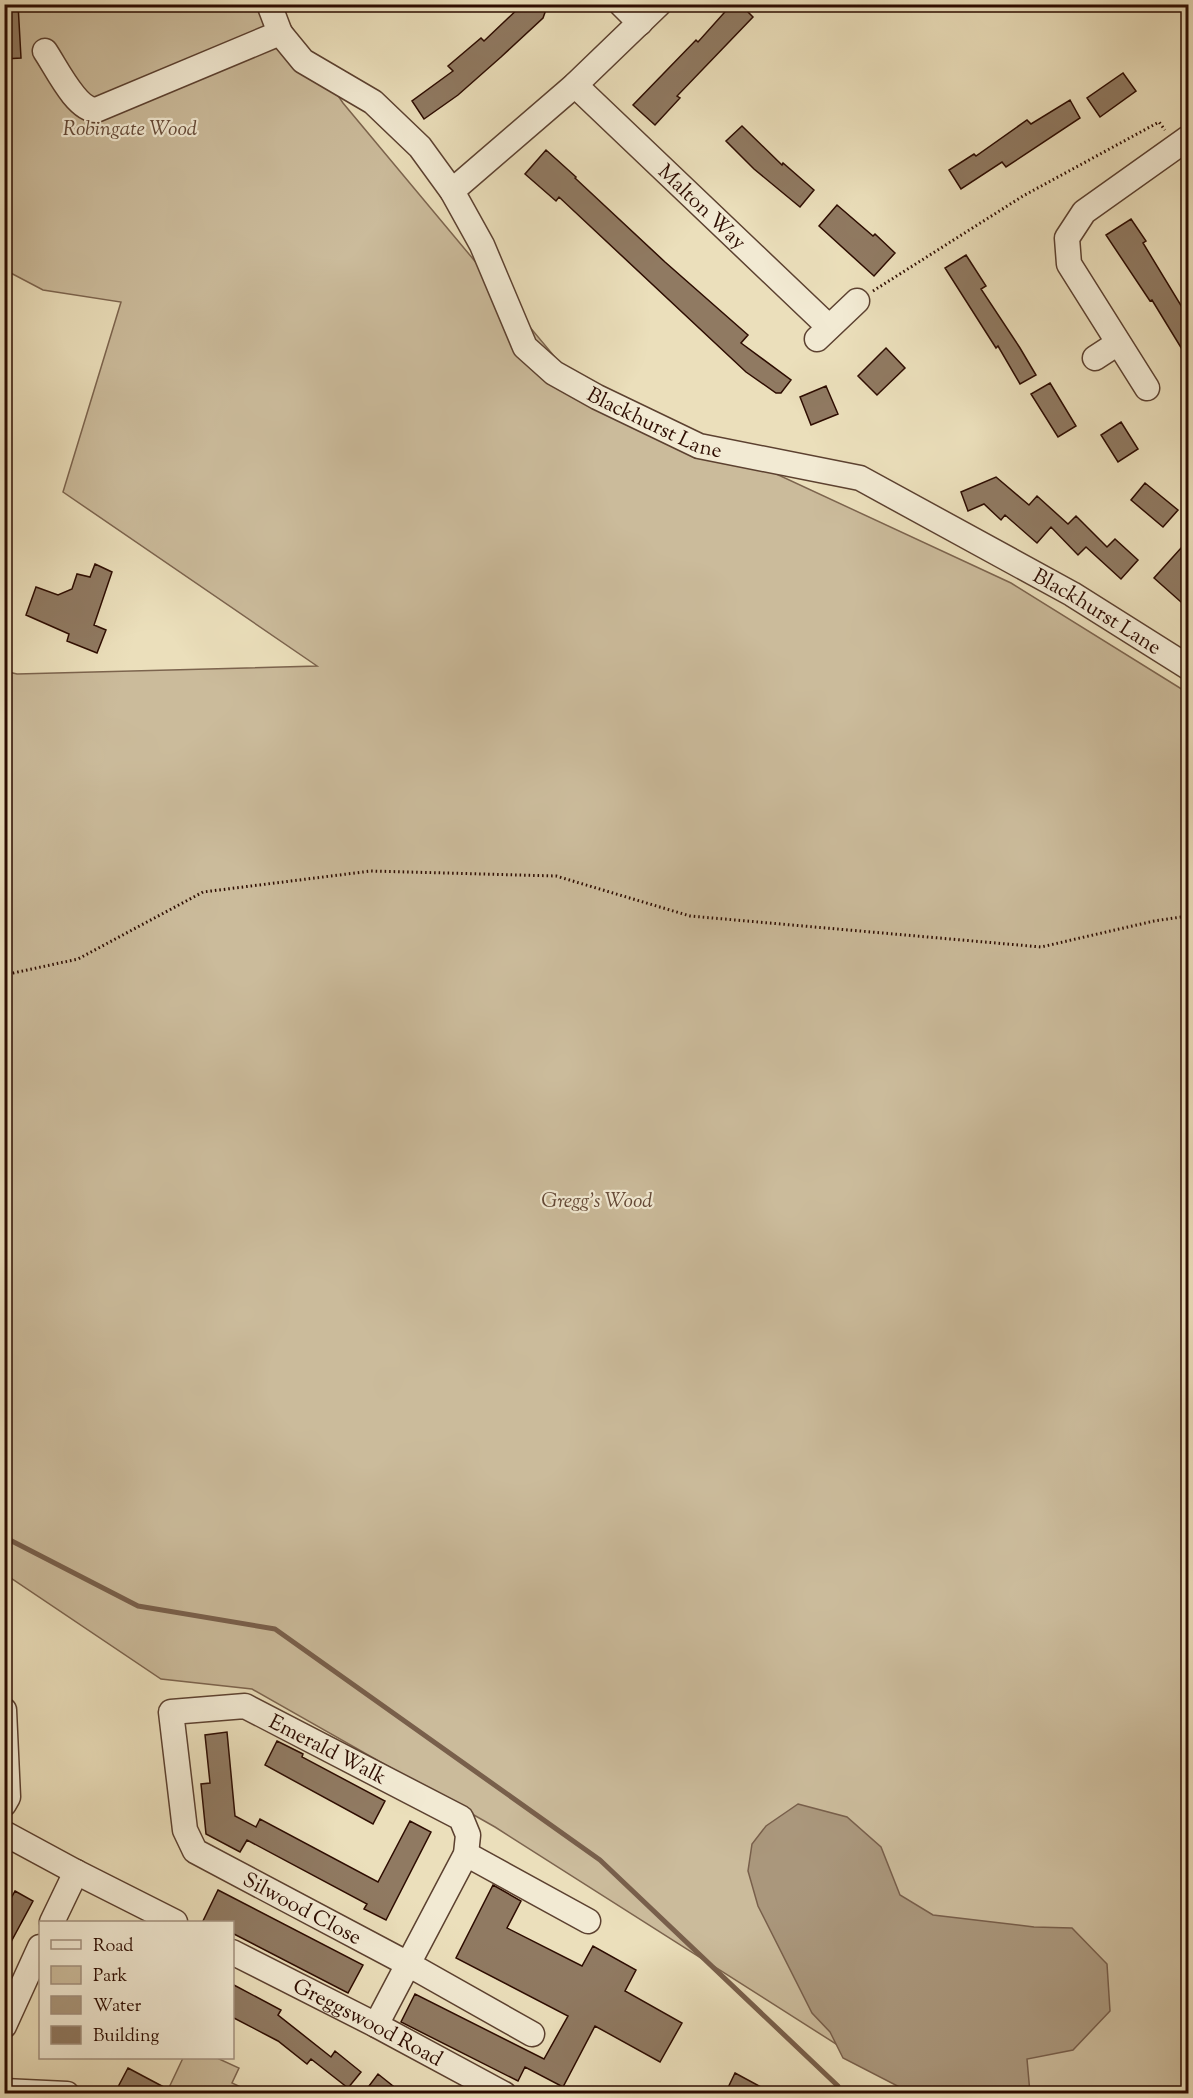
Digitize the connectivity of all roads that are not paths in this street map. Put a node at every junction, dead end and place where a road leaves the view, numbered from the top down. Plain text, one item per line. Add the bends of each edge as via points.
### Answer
1 (268, 4) edge
2 (621, 4) edge
3 (659, 4) edge
4 (640, 23) junction
5 (280, 33) junction
6 (45, 51) dead end
7 (575, 85) junction
8 (1183, 142) edge
9 (452, 191) junction
10 (857, 301) road end
11 (1118, 342) junction
12 (1095, 358) dead end
13 (1147, 388) dead end
14 (1188, 667) edge
15 (4, 1710) edge
16 (4, 1804) edge
17 (4, 1833) edge
18 (195, 1851) joint
19 (466, 1854) junction
20 (76, 1872) junction
21 (53, 1921) edge
22 (171, 1921) edge
23 (588, 1921) dead end
24 (39, 1949) edge
25 (234, 1953) edge
26 (408, 1964) junction
27 (376, 2025) junction
28 (4, 2026) edge
29 (532, 2034) dead end
30 (4, 2091) edge
31 (67, 2094) edge
32 (504, 2094) edge

1 - 5 street, Blackhurst Lane
2 - 4 street
3 - 4 street
4 - 7 street
5 - 6 street via 96,110 85,107 75,97
5 - 9 street, Blackhurst Lane via 303,61 373,102 420,147
7 - 9 street
7 - 10 street, Malton Way via 823,333
8 - 11 street via 1084,212 1067,238 1069,264
9 - 14 street, Blackhurst Lane via 482,245 525,347 554,373 699,446 860,478 1071,594
11 - 12 street
11 - 13 street
15 - 16 street via 8,1797
17 - 20 street
18 - 19 street, Emerald Walk via 185,1830 171,1712 244,1706 461,1818 468,1835
18 - 26 street, Silwood Close
19 - 23 street
19 - 26 street
20 - 21 street
20 - 22 street
24 - 28 street
25 - 27 street, Greggswood Road
26 - 27 street
26 - 29 street, Silwood Close
27 - 32 street, Greggswood Road
30 - 31 street

